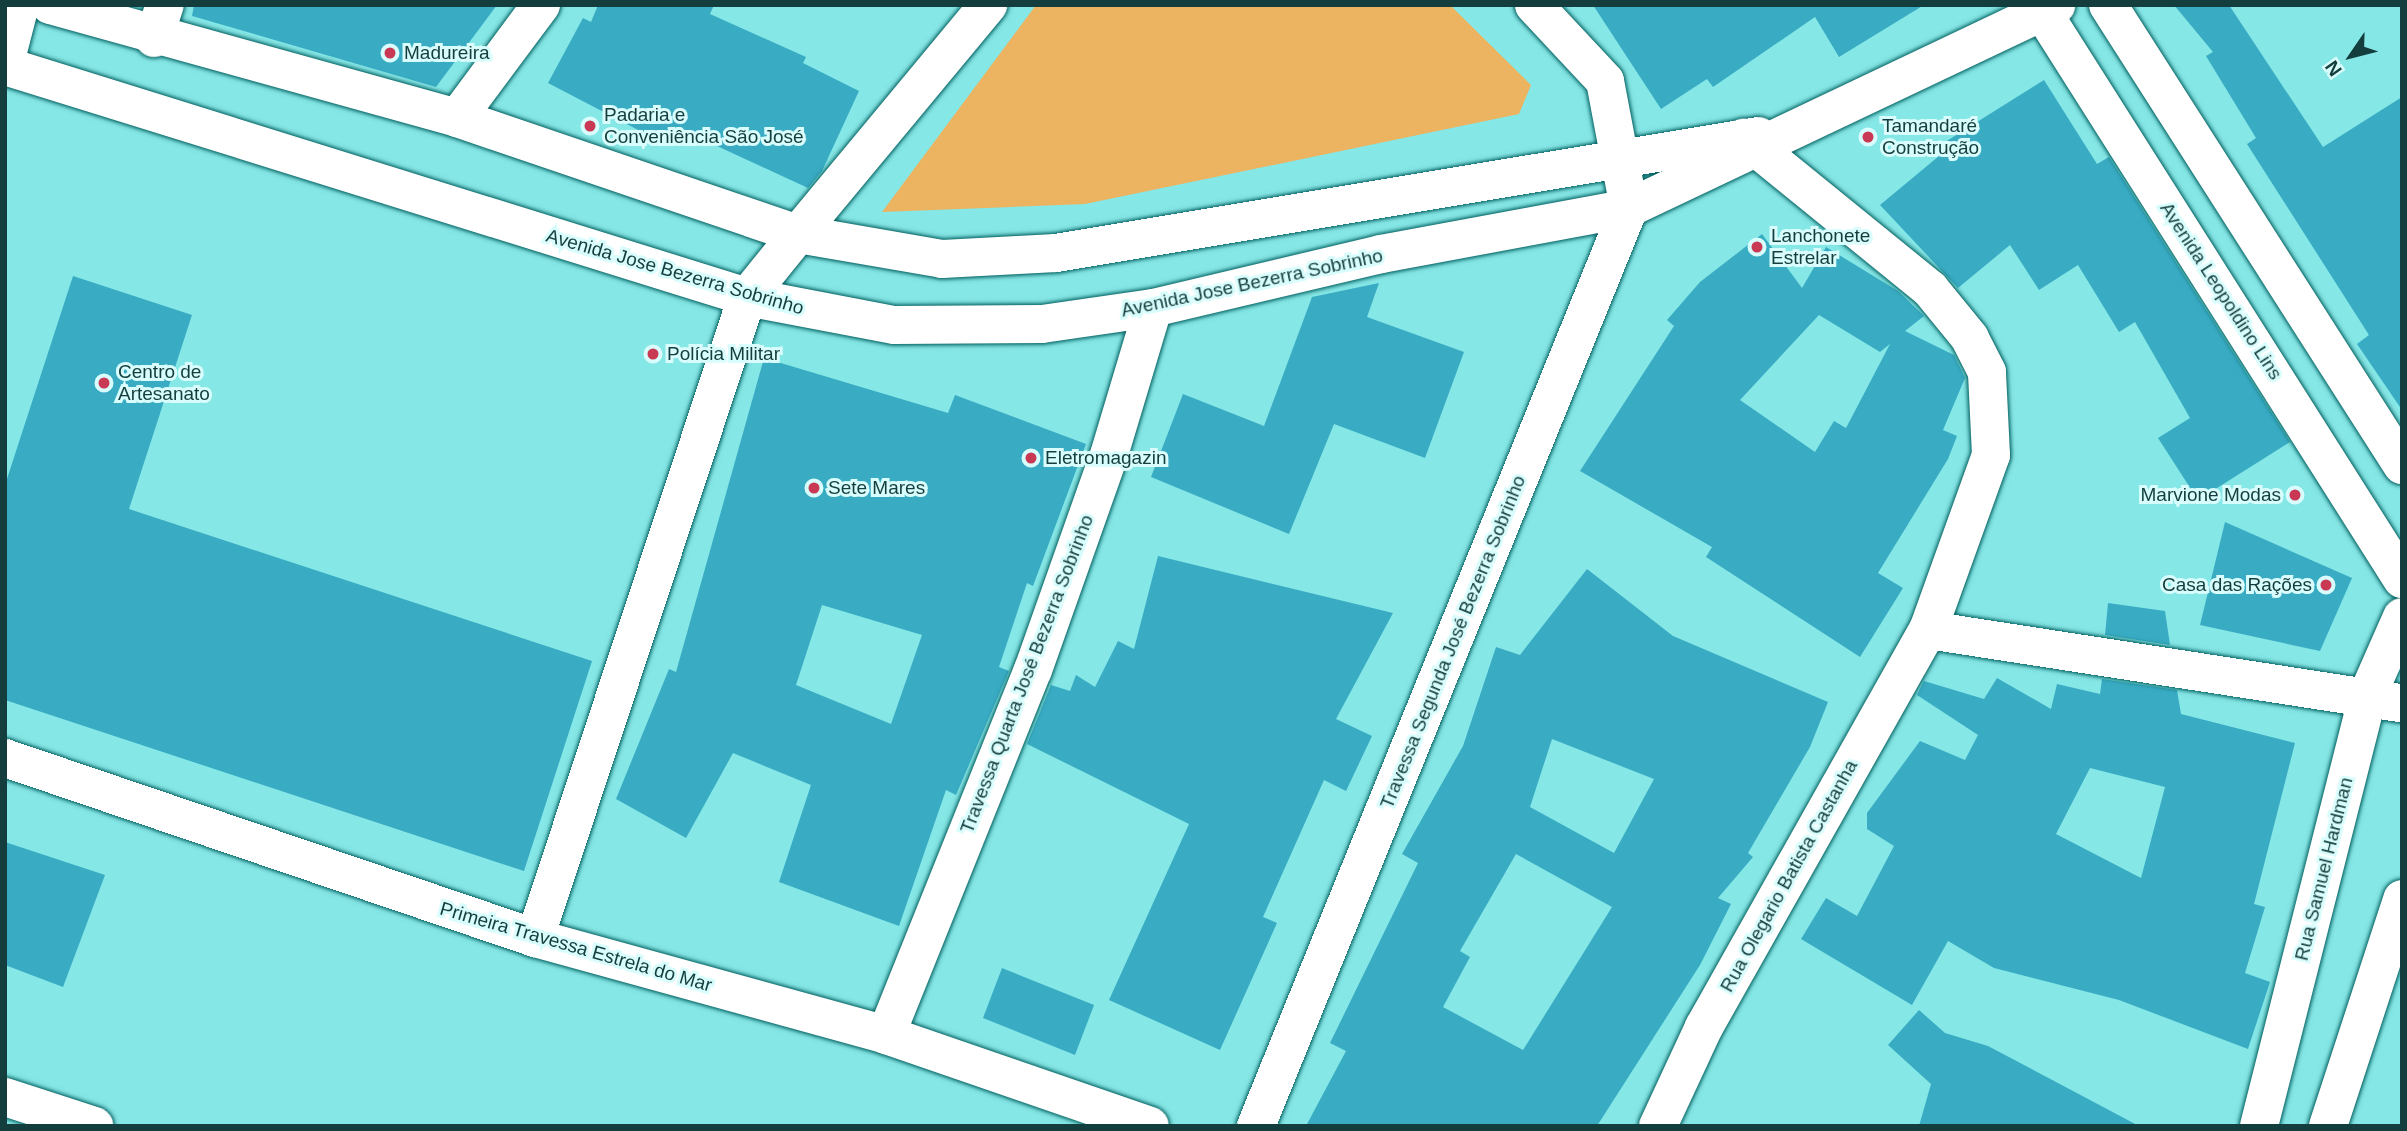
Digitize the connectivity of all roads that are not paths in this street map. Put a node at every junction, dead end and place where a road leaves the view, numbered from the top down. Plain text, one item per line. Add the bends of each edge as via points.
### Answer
1 (20, 5) edge
2 (50, 5) edge
3 (541, 5) edge
4 (988, 5) edge
5 (1534, 5) edge
6 (2108, 5) edge
7 (2046, 8) edge
8 (159, 21) edge
9 (5, 65) edge
10 (457, 118) junction
11 (1750, 144) junction
12 (1623, 156) junction
13 (1629, 208) junction
14 (797, 234) junction
15 (747, 297) junction
16 (1153, 308) junction
17 (2402, 465) edge
18 (2402, 579) edge
19 (2402, 617) edge
20 (1928, 630) junction
21 (2385, 699) edge
22 (5, 758) edge
23 (2402, 899) edge
24 (535, 938) junction
25 (886, 1035) junction
26 (5, 1097) edge
27 (5, 1124) edge
28 (16, 1126) edge
29 (94, 1126) edge
30 (1150, 1126) edge
31 (1256, 1126) edge
32 (1658, 1126) edge
33 (2259, 1126) edge
34 (2328, 1126) edge

1 - 9 street
2 - 8 street, Avenida Jose Bezerra Sobrinho
3 - 10 street
4 - 14 street
5 - 12 street, Travessa Segunda José Bezerra Sobrinho via 1605,81
6 - 17 street
7 - 11 street, Avenida Jose Bezerra Sobrinho via 1801,130
7 - 18 street, Avenida Leopoldino Lins
8 - 10 street, Avenida Jose Bezerra Sobrinho
9 - 15 street, Avenida Jose Bezerra Sobrinho
10 - 14 street, Avenida Jose Bezerra Sobrinho
11 - 12 street, Avenida Jose Bezerra Sobrinho
11 - 13 street, Avenida Jose Bezerra Sobrinho
11 - 20 street, Rua Olegario Batista Castanha via 1930,289 1970,338 1987,372 1991,455
12 - 13 street, Travessa Segunda José Bezerra Sobrinho
12 - 14 street, Avenida Jose Bezerra Sobrinho via 1030,255 942,260
13 - 16 street, Avenida Jose Bezerra Sobrinho via 1381,254
13 - 31 street, Travessa Segunda José Bezerra Sobrinho
14 - 15 street
15 - 16 street, Avenida Jose Bezerra Sobrinho via 894,325 1042,324
15 - 24 street
16 - 25 street, Travessa Quarta José Bezerra Sobrinho via 1110,455 1033,670
19 - 21 street, Rua Samuel Hardman
20 - 21 street
20 - 32 street, Rua Olegario Batista Castanha via 1704,1027
21 - 33 street, Rua Samuel Hardman
22 - 24 street, Primeira Travessa Estrela do Mar
23 - 34 street
24 - 25 street, Primeira Travessa Estrela do Mar
25 - 30 street, Primeira Travessa Estrela do Mar
26 - 29 street
27 - 28 street

